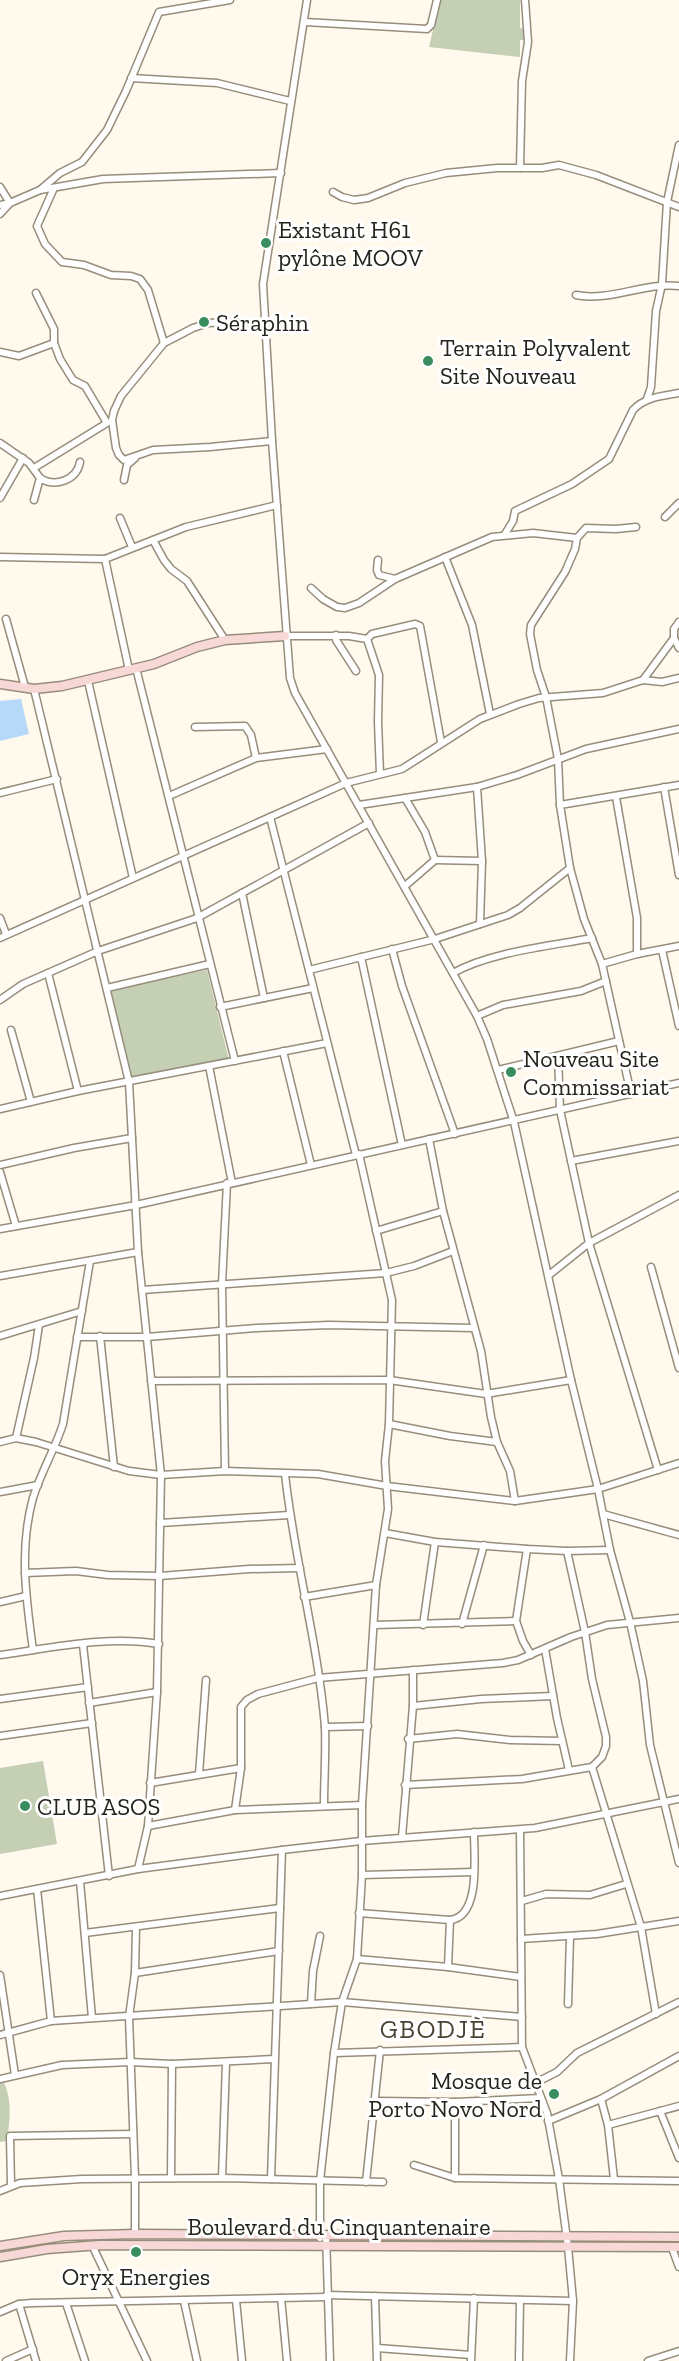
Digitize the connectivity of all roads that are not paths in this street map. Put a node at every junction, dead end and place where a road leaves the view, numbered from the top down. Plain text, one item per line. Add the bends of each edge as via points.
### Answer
1 (230, 0) edge
2 (307, 0) edge
3 (437, 0) edge
4 (525, 0) edge
5 (219, 1) edge
6 (305, 22) junction
7 (131, 78) junction
8 (290, 101) junction
9 (679, 145) edge
10 (520, 168) junction
11 (281, 173) junction
12 (0, 187) edge
13 (54, 188) junction
14 (40, 190) junction
15 (333, 192) dead end
16 (667, 202) junction
17 (10, 203) junction
18 (0, 205) edge
19 (679, 207) edge
20 (0, 214) edge
21 (662, 284) junction
22 (679, 286) edge
23 (36, 293) dead end
24 (576, 295) dead end
25 (264, 324) junction
26 (54, 343) junction
27 (164, 344) junction
28 (0, 352) edge
29 (679, 393) edge
30 (647, 399) junction
31 (110, 422) junction
32 (272, 441) junction
33 (0, 443) edge
34 (23, 458) junction
35 (80, 462) dead end
36 (127, 463) junction
37 (33, 468) junction
38 (40, 478) junction
39 (124, 480) dead end
40 (0, 498) edge
41 (34, 500) dead end
42 (679, 503) edge
43 (277, 505) junction
44 (665, 518) dead end
45 (120, 519) dead end
46 (636, 527) dead end
47 (505, 534) junction
48 (577, 538) junction
49 (153, 540) junction
50 (132, 547) junction
51 (0, 557) edge
52 (446, 557) junction
53 (105, 559) junction
54 (378, 560) dead end
55 (395, 579) junction
56 (311, 588) dead end
57 (6, 619) dead end
58 (679, 622) edge
59 (336, 635) junction
60 (285, 636) junction
61 (674, 638) junction
62 (367, 639) junction
63 (225, 640) junction
64 (679, 648) edge
65 (133, 669) junction
66 (356, 671) dead end
67 (679, 678) edge
68 (643, 680) junction
69 (88, 681) junction
70 (0, 684) edge
71 (29, 688) junction
72 (546, 697) junction
73 (490, 714) junction
74 (195, 727) dead end
75 (679, 729) edge
76 (441, 742) junction
77 (327, 749) junction
78 (256, 758) junction
79 (558, 759) junction
80 (380, 774) junction
81 (57, 779) junction
82 (346, 783) junction
83 (679, 785) edge
84 (477, 787) junction
85 (663, 788) junction
86 (0, 793) edge
87 (168, 796) junction
88 (616, 797) junction
89 (405, 798) junction
90 (359, 805) junction
91 (560, 805) junction
92 (270, 817) junction
93 (369, 823) junction
94 (183, 856) junction
95 (435, 861) junction
96 (482, 861) junction
97 (570, 868) junction
98 (282, 871) junction
99 (679, 875) edge
100 (133, 878) junction
101 (405, 886) junction
102 (242, 893) junction
103 (85, 899) junction
104 (0, 918) edge
105 (198, 918) junction
106 (480, 924) junction
107 (3, 936) edge
108 (592, 938) junction
109 (435, 939) junction
110 (679, 946) edge
111 (392, 949) junction
112 (662, 950) junction
113 (98, 951) junction
114 (638, 954) junction
115 (361, 957) junction
116 (210, 964) junction
117 (602, 964) junction
118 (309, 970) junction
119 (48, 973) junction
120 (453, 973) junction
121 (606, 981) junction
122 (107, 988) junction
123 (313, 988) junction
124 (264, 998) junction
125 (676, 999) edge
126 (0, 1000) edge
127 (220, 1007) junction
128 (477, 1016) junction
129 (679, 1026) edge
130 (11, 1030) dead end
131 (619, 1041) junction
132 (327, 1043) junction
133 (284, 1052) junction
134 (558, 1056) junction
135 (235, 1061) junction
136 (209, 1066) junction
137 (498, 1070) junction
138 (129, 1082) junction
139 (679, 1083) edge
140 (78, 1091) junction
141 (631, 1094) junction
142 (31, 1102) junction
143 (0, 1109) edge
144 (560, 1110) junction
145 (514, 1122) junction
146 (455, 1134) junction
147 (132, 1138) junction
148 (429, 1139) junction
149 (679, 1141) edge
150 (402, 1144) junction
151 (357, 1154) junction
152 (571, 1161) junction
153 (0, 1165) edge
154 (311, 1165) junction
155 (0, 1172) edge
156 (230, 1183) junction
157 (678, 1196) edge
158 (136, 1205) junction
159 (443, 1211) junction
160 (16, 1226) junction
161 (0, 1229) edge
162 (376, 1231) junction
163 (589, 1243) junction
164 (453, 1251) junction
165 (138, 1252) junction
166 (90, 1261) junction
167 (651, 1267) dead end
168 (386, 1273) junction
169 (549, 1275) junction
170 (0, 1276) edge
171 (222, 1284) junction
172 (142, 1290) junction
173 (82, 1311) junction
174 (39, 1325) junction
175 (393, 1326) junction
176 (474, 1328) junction
177 (223, 1332) junction
178 (0, 1336) edge
179 (100, 1336) junction
180 (78, 1337) junction
181 (147, 1337) junction
182 (679, 1368) edge
183 (222, 1380) junction
184 (389, 1380) junction
185 (571, 1380) junction
186 (152, 1381) junction
187 (486, 1394) junction
188 (389, 1424) junction
189 (16, 1438) junction
190 (0, 1442) edge
191 (497, 1442) junction
192 (56, 1447) junction
193 (679, 1463) edge
194 (114, 1467) junction
195 (658, 1470) junction
196 (225, 1471) junction
197 (285, 1474) junction
198 (161, 1475) junction
199 (38, 1485) junction
200 (387, 1486) junction
201 (598, 1489) junction
202 (0, 1492) edge
203 (515, 1502) junction
204 (603, 1514) junction
205 (290, 1515) junction
206 (160, 1522) junction
207 (385, 1533) junction
208 (679, 1534) edge
209 (435, 1542) junction
210 (484, 1545) junction
211 (527, 1549) junction
212 (610, 1550) junction
213 (567, 1551) junction
214 (300, 1568) junction
215 (25, 1573) junction
216 (160, 1576) junction
217 (376, 1584) junction
218 (26, 1596) junction
219 (304, 1597) junction
220 (0, 1602) edge
221 (679, 1618) edge
222 (516, 1621) junction
223 (630, 1622) junction
224 (462, 1624) junction
225 (374, 1625) junction
226 (423, 1625) junction
227 (585, 1632) junction
228 (159, 1644) junction
229 (83, 1645) junction
230 (545, 1649) junction
231 (33, 1650) junction
232 (0, 1655) edge
233 (531, 1655) junction
234 (412, 1670) junction
235 (371, 1674) junction
236 (318, 1678) junction
237 (206, 1680) dead end
238 (88, 1687) junction
239 (157, 1692) junction
240 (553, 1696) junction
241 (0, 1698) edge
242 (89, 1703) junction
243 (412, 1706) junction
244 (92, 1723) junction
245 (368, 1726) junction
246 (325, 1727) junction
247 (0, 1736) edge
248 (408, 1739) junction
249 (562, 1741) junction
250 (592, 1767) junction
251 (241, 1768) junction
252 (569, 1770) junction
253 (199, 1774) junction
254 (150, 1783) junction
255 (405, 1785) junction
256 (679, 1799) edge
257 (666, 1802) junction
258 (324, 1805) junction
259 (362, 1805) junction
260 (235, 1810) junction
261 (606, 1814) junction
262 (148, 1826) junction
263 (520, 1830) junction
264 (474, 1832) junction
265 (402, 1838) junction
266 (361, 1841) junction
267 (282, 1850) junction
268 (679, 1863) edge
269 (138, 1869) junction
270 (474, 1872) junction
271 (362, 1875) junction
272 (110, 1876) junction
273 (80, 1881) junction
274 (626, 1884) junction
275 (37, 1889) junction
276 (0, 1896) edge
277 (522, 1901) junction
278 (280, 1908) junction
279 (359, 1913) junction
280 (450, 1920) junction
281 (679, 1921) edge
282 (136, 1927) junction
283 (641, 1927) junction
284 (85, 1933) junction
285 (320, 1936) dead end
286 (570, 1937) junction
287 (521, 1939) junction
288 (279, 1951) junction
289 (357, 1959) junction
290 (448, 1967) junction
291 (135, 1973) junction
292 (0, 1975) edge
293 (521, 1977) junction
294 (342, 2002) junction
295 (679, 2002) edge
296 (311, 2004) junction
297 (568, 2004) dead end
298 (276, 2006) junction
299 (656, 2014) junction
300 (129, 2017) junction
301 (522, 2017) junction
302 (92, 2018) junction
303 (51, 2021) junction
304 (8, 2033) junction
305 (0, 2035) edge
306 (522, 2047) junction
307 (380, 2050) junction
308 (334, 2053) junction
309 (679, 2056) edge
310 (274, 2058) junction
311 (130, 2062) junction
312 (225, 2062) junction
313 (172, 2064) junction
314 (15, 2075) junction
315 (0, 2079) edge
316 (535, 2083) junction
317 (541, 2098) junction
318 (601, 2099) junction
319 (376, 2101) junction
320 (455, 2102) junction
321 (679, 2106) edge
322 (660, 2110) junction
323 (548, 2121) junction
324 (608, 2125) junction
325 (133, 2134) junction
326 (676, 2140) edge
327 (679, 2158) edge
328 (414, 2165) dead end
329 (135, 2178) junction
330 (171, 2178) junction
331 (222, 2178) junction
332 (454, 2178) junction
333 (272, 2179) junction
334 (559, 2179) junction
335 (614, 2179) junction
336 (320, 2181) junction
337 (679, 2181) edge
338 (366, 2182) junction
339 (383, 2182) dead end
340 (11, 2185) junction
341 (0, 2191) edge
342 (135, 2234) junction
343 (323, 2235) junction
344 (679, 2236) edge
345 (567, 2237) junction
346 (92, 2245) junction
347 (323, 2245) junction
348 (0, 2246) edge
349 (568, 2247) junction
350 (676, 2247) edge
351 (0, 2257) edge
352 (679, 2267) edge
353 (327, 2296) junction
354 (375, 2296) junction
355 (281, 2298) junction
356 (474, 2298) junction
357 (236, 2300) junction
358 (520, 2300) junction
359 (183, 2301) junction
360 (573, 2301) junction
361 (66, 2303) junction
362 (118, 2303) junction
363 (19, 2304) junction
364 (0, 2312) edge
365 (377, 2348) junction
366 (33, 2349) junction
367 (679, 2351) edge
368 (471, 2358) edge
369 (6, 2361) edge
370 (36, 2361) edge
371 (85, 2361) edge
372 (147, 2361) edge
373 (197, 2361) edge
374 (242, 2361) edge
375 (286, 2361) edge
376 (330, 2361) edge
377 (377, 2361) edge
378 (519, 2361) edge
379 (570, 2361) edge
380 (648, 2361) edge

1 - 5 street
2 - 6 street
3 - 6 street via 427,29
4 - 10 street via 528,42 522,81
5 - 7 street via 159,12
6 - 8 street
7 - 8 street via 217,83
7 - 14 street via 113,120 87,157
8 - 11 street
9 - 16 street
10 - 15 street via 446,173 354,200
10 - 16 street via 559,165
11 - 13 street via 117,178
11 - 25 street via 263,284
12 - 17 street
13 - 14 street
13 - 27 street via 38,226 49,249 65,263 140,279 148,290
14 - 17 street
16 - 19 street
16 - 21 street
17 - 18 street
17 - 20 street
21 - 22 street
21 - 24 street via 596,297
21 - 30 street
23 - 26 street via 54,328
25 - 27 street via 208,323
25 - 32 street
26 - 28 street via 19,356
26 - 31 street via 71,377 85,386
27 - 31 street via 121,396
29 - 30 street
30 - 47 street via 633,410 609,459 566,488 515,511
31 - 36 street via 117,451
31 - 37 street
32 - 36 street via 160,449
32 - 43 street
33 - 34 street
34 - 37 street
34 - 40 street
35 - 38 street via 78,471 68,479 53,482
36 - 39 street
37 - 38 street
38 - 41 street
42 - 44 street
43 - 49 street via 186,527
43 - 60 street
45 - 50 street
46 - 48 street via 586,528
47 - 48 street
47 - 52 street
48 - 72 street via 565,572 531,625 531,645
49 - 50 street
49 - 63 street via 171,569 187,581
50 - 53 street
51 - 53 street
52 - 55 street
52 - 73 street via 472,625
53 - 65 street
54 - 55 street via 379,575
55 - 56 street via 345,608 323,599
57 - 71 street
58 - 61 street
59 - 60 street
59 - 62 street
59 - 66 street
60 - 63 main road
60 - 77 street via 295,693
61 - 64 street
61 - 68 street
62 - 76 street via 372,634 420,626
62 - 80 street via 379,675
63 - 65 main road
65 - 69 main road
65 - 87 street
67 - 68 street via 662,682
68 - 72 street via 603,693
69 - 71 main road
69 - 100 street
70 - 71 main road
71 - 81 street
72 - 73 street
72 - 79 street
73 - 76 street
74 - 78 street via 245,726
75 - 79 street via 626,739
76 - 80 street via 411,765
77 - 78 street
77 - 82 street
78 - 87 street
79 - 84 street
79 - 91 street
80 - 82 street
81 - 86 street
81 - 103 street
82 - 90 street
82 - 92 street
83 - 85 street
84 - 89 street
84 - 96 street
85 - 88 street
85 - 99 street
87 - 94 street
88 - 91 street
88 - 114 street via 637,918
89 - 90 street
89 - 95 street via 426,832
90 - 93 street
91 - 97 street
92 - 94 street
92 - 98 street
93 - 98 street
93 - 101 street
94 - 100 street
94 - 105 street
95 - 96 street
95 - 101 street
96 - 106 street
97 - 106 street via 520,908
97 - 108 street
98 - 102 street
98 - 118 street
100 - 103 street
101 - 109 street
102 - 105 street
102 - 124 street
103 - 107 street
103 - 113 street
104 - 107 street
105 - 113 street
105 - 116 street
106 - 109 street
108 - 117 street
108 - 120 street via 499,957
109 - 111 street
109 - 120 street
110 - 112 street
111 - 115 street
111 - 146 street
112 - 114 street
112 - 125 street
113 - 119 street
113 - 122 street
114 - 117 street
115 - 118 street
115 - 150 street
116 - 122 street
116 - 127 street
117 - 121 street
118 - 123 street
119 - 126 street
119 - 140 street
120 - 128 street
121 - 128 street via 581,991 503,1005
121 - 131 street
122 - 138 street
123 - 124 street
123 - 132 street
124 - 127 street
125 - 129 street
127 - 135 street
128 - 137 street
130 - 142 street
131 - 134 street
131 - 141 street
132 - 133 street
132 - 151 street
133 - 135 street
133 - 154 street
134 - 137 street
134 - 144 street
135 - 136 street
136 - 138 street
136 - 156 street
137 - 145 street
138 - 140 street
138 - 147 street
139 - 141 street
140 - 142 street
141 - 144 street
142 - 143 street
144 - 145 street
144 - 152 street
145 - 146 street
145 - 169 street
146 - 148 street
147 - 153 street
147 - 158 street
148 - 150 street
148 - 159 street
149 - 152 street
150 - 151 street
151 - 154 street
151 - 162 street
152 - 163 street
154 - 156 street
155 - 160 street
156 - 158 street
156 - 171 street
157 - 163 street
158 - 160 street
158 - 165 street
159 - 162 street
159 - 164 street
160 - 161 street
162 - 168 street
163 - 169 street
163 - 195 street
164 - 168 street
164 - 176 street
165 - 166 street
165 - 172 street
166 - 170 street
166 - 173 street
167 - 182 street
168 - 171 street
168 - 175 street
169 - 185 street
171 - 172 street
171 - 177 street
172 - 181 street
173 - 174 street
173 - 180 street
174 - 178 street
174 - 189 street
175 - 176 street
175 - 177 street via 328,1325
175 - 184 street
176 - 187 street
177 - 181 street
177 - 183 street
179 - 180 street
179 - 181 street
179 - 194 street
180 - 192 street
181 - 186 street
183 - 184 street
183 - 186 street
183 - 196 street
184 - 187 street
184 - 188 street
185 - 187 street
185 - 201 street
186 - 198 street
187 - 191 street
188 - 191 street
188 - 200 street
189 - 190 street
189 - 192 street
191 - 203 street via 510,1471
192 - 194 street
192 - 199 street
193 - 195 street
194 - 198 street
195 - 201 street
196 - 197 street
196 - 198 street
197 - 200 street via 318,1474
197 - 205 street
198 - 206 street
199 - 202 street
199 - 215 street via 24,1544
200 - 203 street
200 - 207 street
201 - 203 street
201 - 204 street
204 - 208 street
204 - 212 street
205 - 206 street
205 - 214 street
206 - 216 street
207 - 209 street
207 - 217 street
209 - 210 street
209 - 226 street
210 - 211 street
210 - 224 street
211 - 213 street
211 - 222 street
212 - 213 street
212 - 223 street
213 - 227 street
214 - 216 street
214 - 219 street
215 - 216 street via 76,1571
215 - 218 street
216 - 228 street
217 - 219 street
217 - 225 street
218 - 220 street
218 - 231 street
219 - 236 street
221 - 223 street
222 - 224 street
222 - 233 street
223 - 227 street
223 - 257 street via 650,1745
224 - 226 street
225 - 226 street
225 - 235 street
227 - 230 street
227 - 250 street via 606,1737 602,1757
228 - 229 street via 111,1640
228 - 239 street
229 - 231 street
229 - 238 street
230 - 233 street
230 - 240 street
231 - 232 street
233 - 234 street via 503,1663
234 - 235 street
234 - 243 street
235 - 236 street
235 - 245 street
236 - 246 street
236 - 251 street via 258,1694 241,1707
237 - 253 street
238 - 241 street
238 - 242 street
239 - 242 street
239 - 254 street
240 - 243 street
240 - 249 street
242 - 244 street
243 - 248 street
244 - 247 street
244 - 272 street
245 - 246 street
245 - 259 street
246 - 258 street
248 - 249 street via 457,1734
248 - 255 street
249 - 252 street
250 - 252 street
250 - 261 street
251 - 253 street
251 - 260 street
252 - 255 street via 522,1779
253 - 254 street
254 - 262 street
255 - 265 street
256 - 257 street
257 - 261 street
257 - 268 street
258 - 259 street
258 - 260 street
259 - 266 street
260 - 262 street
261 - 263 street
261 - 274 street
262 - 269 street
263 - 264 street
263 - 277 street
264 - 265 street
264 - 270 street
265 - 266 street
266 - 267 street
266 - 271 street
267 - 269 street
267 - 278 street
269 - 272 street
270 - 271 street
270 - 280 street via 470,1906 463,1915
271 - 279 street
272 - 273 street
273 - 275 street
273 - 284 street
274 - 277 street via 590,1895 546,1894
274 - 283 street
275 - 276 street
275 - 303 street
277 - 287 street
278 - 282 street
278 - 288 street
279 - 280 street
279 - 289 street
280 - 290 street
281 - 283 street
282 - 284 street
282 - 291 street
283 - 286 street
283 - 299 street
284 - 302 street
285 - 296 street
286 - 287 street
286 - 297 street
287 - 293 street
288 - 291 street
288 - 298 street
289 - 290 street
289 - 294 street
290 - 293 street
291 - 300 street
292 - 304 street
293 - 301 street
294 - 296 street
294 - 301 street
294 - 308 street
295 - 299 street
296 - 298 street
298 - 300 street
298 - 310 street
299 - 316 street via 577,2053 557,2072
300 - 302 street
300 - 311 street
301 - 306 street
302 - 303 street
303 - 304 street
304 - 305 street
304 - 314 street
306 - 307 street
306 - 316 street
307 - 308 street
307 - 319 street
308 - 336 street
309 - 318 street
310 - 312 street
310 - 333 street
311 - 313 street
311 - 314 street via 62,2065
311 - 325 street
312 - 313 street
312 - 331 street
313 - 330 street
314 - 315 street
316 - 317 street
317 - 320 street
317 - 323 street
318 - 323 street
318 - 324 street
319 - 320 street
319 - 338 street
320 - 332 street
321 - 322 street
322 - 324 street
322 - 326 street
323 - 334 street
324 - 335 street
325 - 329 street
325 - 340 street via 10,2136
326 - 327 street
328 - 332 street
329 - 330 street
329 - 340 street
329 - 342 street
330 - 331 street
331 - 333 street
332 - 334 street
333 - 336 street
334 - 335 street
334 - 345 street
335 - 337 street
336 - 338 street
336 - 343 street
338 - 339 street
340 - 341 street
342 - 343 main road, Boulevard du Cinquantenaire
342 - 348 main road, Boulevard du Cinquantenaire via 64,2236
343 - 345 main road, Boulevard du Cinquantenaire
343 - 347 street
344 - 345 main road, Boulevard du Cinquantenaire
345 - 349 street
346 - 347 main road, Boulevard du Cinquantenaire
346 - 351 main road, Boulevard du Cinquantenaire
346 - 362 street
347 - 349 main road, Boulevard du Cinquantenaire
347 - 353 street
349 - 350 main road, Boulevard du Cinquantenaire
349 - 360 street
350 - 352 street
353 - 354 street
353 - 355 street
353 - 376 street
354 - 356 street
354 - 365 street
355 - 357 street
355 - 375 street
356 - 358 street
356 - 368 street
357 - 359 street
357 - 374 street
358 - 360 street
358 - 378 street
359 - 362 street
359 - 373 street
360 - 379 street
361 - 362 street
361 - 363 street
361 - 371 street
362 - 372 street
363 - 364 street
363 - 366 street
365 - 368 street
365 - 377 street
366 - 369 street
366 - 370 street
367 - 380 street

